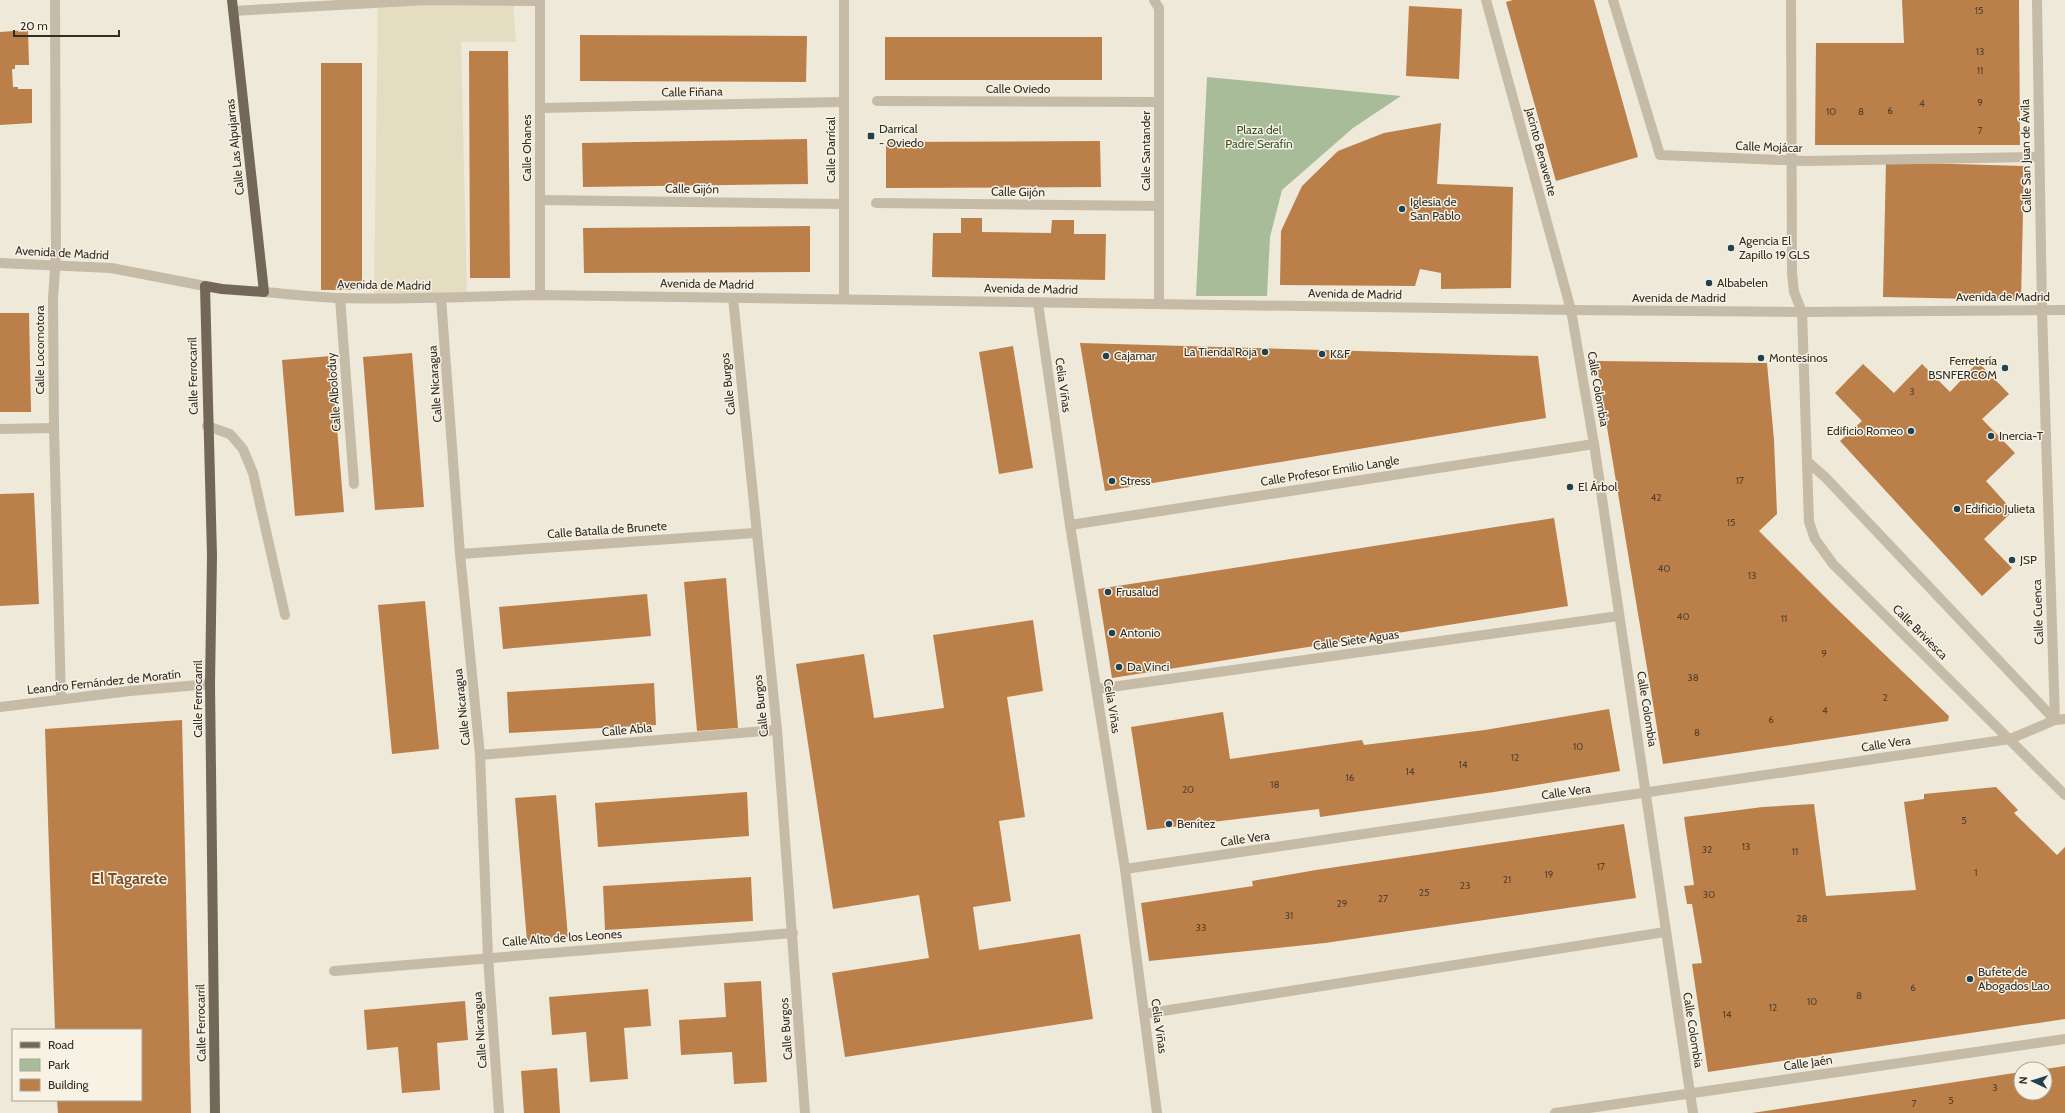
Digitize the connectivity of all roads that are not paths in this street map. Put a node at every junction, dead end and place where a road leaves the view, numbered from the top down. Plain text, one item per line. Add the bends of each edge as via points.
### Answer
1 (55, 0) edge
2 (232, 0) edge
3 (540, 0) edge
4 (844, 0) edge
5 (1154, 0) edge
6 (1486, 0) edge
7 (1612, 0) edge
8 (1791, 0) edge
9 (2038, 0) edge
10 (233, 11) junction
11 (876, 101) dead end
12 (844, 102) junction
13 (1159, 102) junction
14 (540, 108) junction
15 (2039, 157) junction
16 (1791, 160) junction
17 (540, 200) junction
18 (876, 203) dead end
19 (844, 204) junction
20 (1159, 206) junction
21 (0, 264) edge
22 (55, 266) junction
23 (204, 286) junction
24 (264, 292) junction
25 (540, 295) junction
26 (340, 298) junction
27 (441, 298) junction
28 (733, 298) junction
29 (844, 300) junction
30 (1038, 303) junction
31 (1159, 304) junction
32 (1571, 310) junction
33 (2065, 310) edge
34 (2042, 311) junction
35 (1802, 312) junction
36 (207, 426) junction
37 (54, 428) junction
38 (0, 429) edge
39 (1594, 444) junction
40 (1808, 462) junction
41 (354, 484) dead end
42 (1070, 525) junction
43 (756, 533) junction
44 (460, 554) junction
45 (285, 615) dead end
46 (1619, 616) junction
47 (210, 684) junction
48 (1096, 689) junction
49 (61, 699) junction
50 (0, 707) edge
51 (2060, 719) edge
52 (777, 730) junction
53 (2010, 739) junction
54 (480, 755) junction
55 (1647, 794) junction
56 (2065, 795) edge
57 (1125, 869) junction
58 (1665, 932) junction
59 (793, 933) junction
60 (488, 957) junction
61 (334, 971) dead end
62 (1144, 1014) junction
63 (2065, 1039) edge
64 (1690, 1093) junction
65 (215, 1113) edge
66 (500, 1113) edge
67 (805, 1113) edge
68 (1157, 1113) edge
69 (1555, 1113) edge
70 (1693, 1113) edge

1 - 22 street, Calle Locomotora
2 - 10 main road, Calle Las Alpujarras
3 - 10 street via 427,0
3 - 14 street, Calle Ohanes
4 - 12 street, Calle Darrícal
5 - 13 street, Calle Santander via 1159,8
6 - 32 street, Jacinto Benavente
7 - 16 street, Calle Mojácar via 1660,155
8 - 16 street, Calle Briviesca
9 - 15 street, Calle San Juan de Ávila
10 - 24 main road, Calle Las Alpujarras
11 - 13 street, Calle Oviedo
12 - 14 street, Calle Fiñana
12 - 19 street, Calle Darrícal
13 - 20 street, Calle Santander
14 - 17 street, Calle Ohanes
15 - 16 street, Calle Mojácar
15 - 34 street, Calle San Juan de Ávila
16 - 35 street, Calle Briviesca via 1792,274 1794,292
17 - 19 street, Calle Gijón
17 - 25 street, Calle Ohanes
18 - 20 street, Calle Gijón
19 - 29 street, Calle Darrícal
20 - 31 street, Calle Santander
21 - 22 street, Avenida de Madrid
22 - 23 street, Avenida de Madrid via 111,268
22 - 37 street, Calle Locomotora
23 - 24 main road, Avenida de Madrid
23 - 36 main road, Calle Ferrocarril
24 - 26 street, Avenida de Madrid
25 - 27 street, Avenida de Madrid
25 - 28 street, Avenida de Madrid
26 - 27 street, Avenida de Madrid
26 - 41 street, Calle Alboloduy
27 - 44 street, Calle Nicaragua
28 - 29 street, Avenida de Madrid
28 - 43 street, Calle Burgos
29 - 30 street, Avenida de Madrid
30 - 31 street, Avenida de Madrid
30 - 42 street, Celia Viñas
31 - 32 street, Avenida de Madrid
32 - 35 street, Avenida de Madrid
32 - 39 street, Calle Colombia
33 - 34 street, Avenida de Madrid
34 - 35 street, Avenida de Madrid
34 - 51 street, Calle Cuenca
35 - 40 street, Calle Briviesca
36 - 45 street via 230,434 243,449 253,473
36 - 47 main road, Calle Ferrocarril via 212,556
37 - 38 street
37 - 49 street, Calle Locomotora
39 - 42 street, Calle Profesor Emilio Langle
39 - 46 street, Calle Colombia
40 - 51 street
40 - 53 street, Calle Briviesca via 1809,522 1820,548 1833,564
42 - 48 street, Celia Viñas
43 - 44 street, Calle Batalla de Brunete
43 - 52 street, Calle Burgos
44 - 54 street, Calle Nicaragua
46 - 48 street, Calle Siete Aguas
46 - 55 street, Calle Colombia
47 - 49 street, Leandro Fernández de Moratín
47 - 65 main road, Calle Ferrocarril
48 - 57 street, Celia Viñas
49 - 50 street, Leandro Fernández de Moratín
51 - 53 street
52 - 54 street, Calle Abla
52 - 59 street, Calle Burgos
53 - 55 street, Calle Vera
53 - 56 street, Calle Briviesca
54 - 60 street, Calle Nicaragua
55 - 57 street, Calle Vera
55 - 58 street, Calle Colombia
57 - 62 street, Celia Viñas
58 - 62 street
58 - 64 street, Calle Colombia
59 - 60 street, Calle Alto de los Leones
59 - 67 street, Calle Burgos
60 - 61 street, Calle Alto de los Leones
60 - 66 street, Calle Nicaragua
62 - 68 street, Celia Viñas
63 - 64 street, Calle Jaén
64 - 69 street, Calle Jaén
64 - 70 street, Calle Colombia

